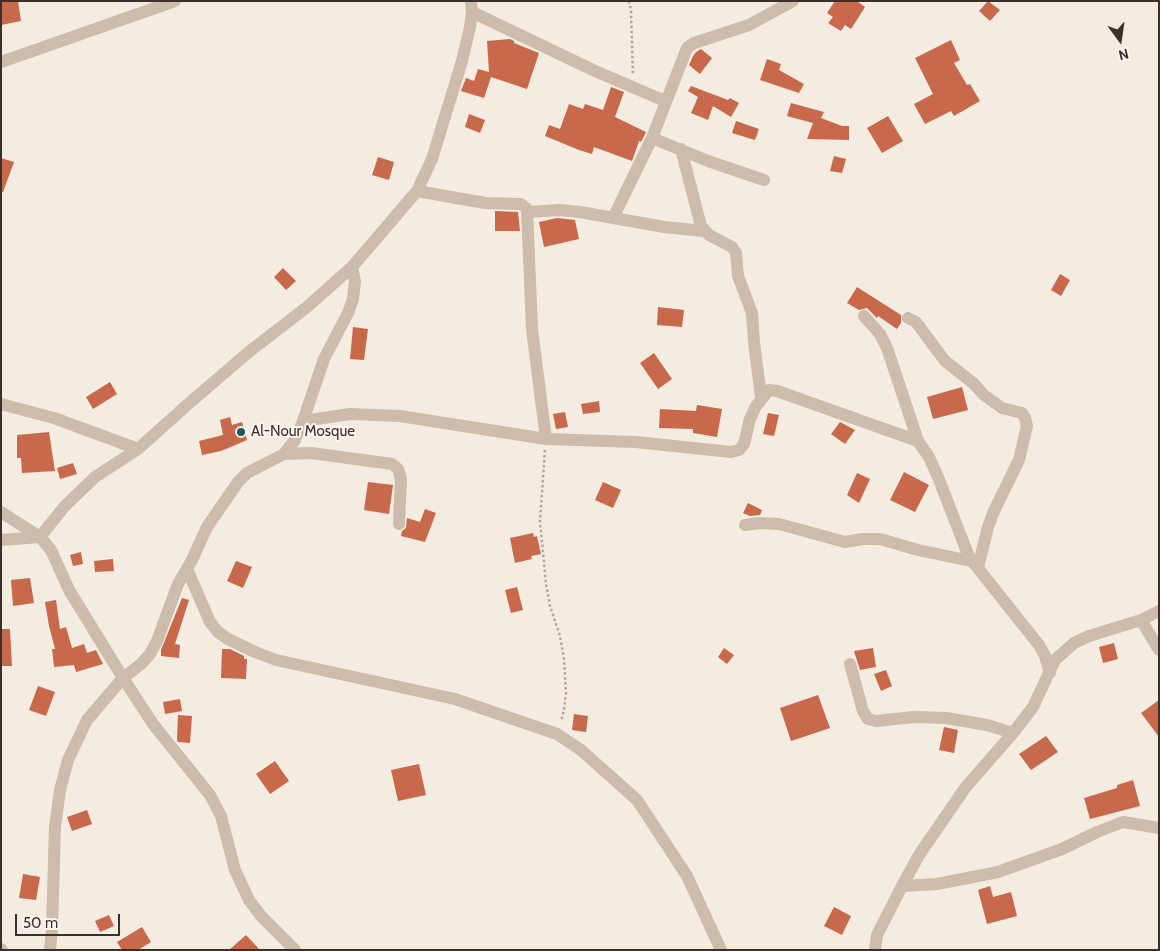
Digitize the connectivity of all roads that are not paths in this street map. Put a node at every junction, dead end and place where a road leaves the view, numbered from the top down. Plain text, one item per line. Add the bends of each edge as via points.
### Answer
1 (175, 1) edge
2 (793, 1) edge
3 (472, 7) edge
4 (1, 62) edge
5 (665, 100) junction
6 (652, 138) junction
7 (681, 149) junction
8 (764, 180) dead end
9 (417, 191) junction
10 (528, 212) junction
11 (613, 218) junction
12 (704, 231) junction
13 (352, 267) junction
14 (864, 316) dead end
15 (908, 318) dead end
16 (761, 397) junction
17 (1, 404) edge
18 (304, 421) junction
19 (546, 439) junction
20 (918, 441) junction
21 (138, 449) junction
22 (284, 454) junction
23 (1, 512) edge
24 (399, 524) dead end
25 (745, 526) dead end
26 (40, 537) junction
27 (1, 540) edge
28 (975, 564) junction
29 (187, 569) junction
30 (1159, 611) edge
31 (1141, 620) junction
32 (1159, 650) edge
33 (850, 664) dead end
34 (1050, 673) junction
35 (123, 678) junction
36 (1014, 733) junction
37 (1159, 828) edge
38 (902, 886) junction
39 (877, 935) junction
40 (50, 950) edge
41 (295, 950) edge
42 (720, 950) edge
43 (865, 950) edge
44 (875, 950) edge

1 - 4 street
2 - 5 street via 749,25 690,45
3 - 5 street via 586,67
3 - 9 street via 462,62 438,142
5 - 6 street
6 - 7 street
6 - 11 street
7 - 8 street
7 - 12 street
9 - 10 street via 485,203 521,204
9 - 13 street
10 - 11 street via 559,210
10 - 19 street via 532,329
11 - 12 street
12 - 16 street via 736,252 738,276 752,313
13 - 18 street via 355,281 353,299 324,359
13 - 21 street
14 - 20 street via 887,348
15 - 28 street via 916,322 945,361 984,395 1002,408 1022,413 1025,418 1027,426 1019,460 994,510
16 - 19 street via 750,420 744,444 731,452 636,442
16 - 20 street via 769,390 777,391
17 - 21 street via 54,418
18 - 19 street via 350,414 400,416
18 - 22 street
20 - 28 street via 929,457
21 - 26 street via 95,477 64,507
22 - 24 street via 338,455 392,464 401,478
22 - 29 street via 246,473 238,482 207,527
23 - 26 street
25 - 28 street via 779,524 845,542 880,539
26 - 27 street
26 - 35 street via 51,550 68,590
28 - 34 street via 1039,645
29 - 35 street via 150,654
29 - 42 street via 210,622 228,640 276,660 455,699 557,734 581,750 637,800 687,876
30 - 31 street
31 - 32 street
31 - 34 street via 1074,643 1055,660
33 - 36 street via 863,712 868,719 946,718
34 - 36 street
35 - 40 street via 87,720 68,760 55,827
35 - 41 street via 153,724 210,795 221,816 235,870 249,900
36 - 38 street via 965,788
37 - 38 street via 1123,822 1062,850 998,872 937,884
38 - 39 street
39 - 43 street
39 - 44 street

